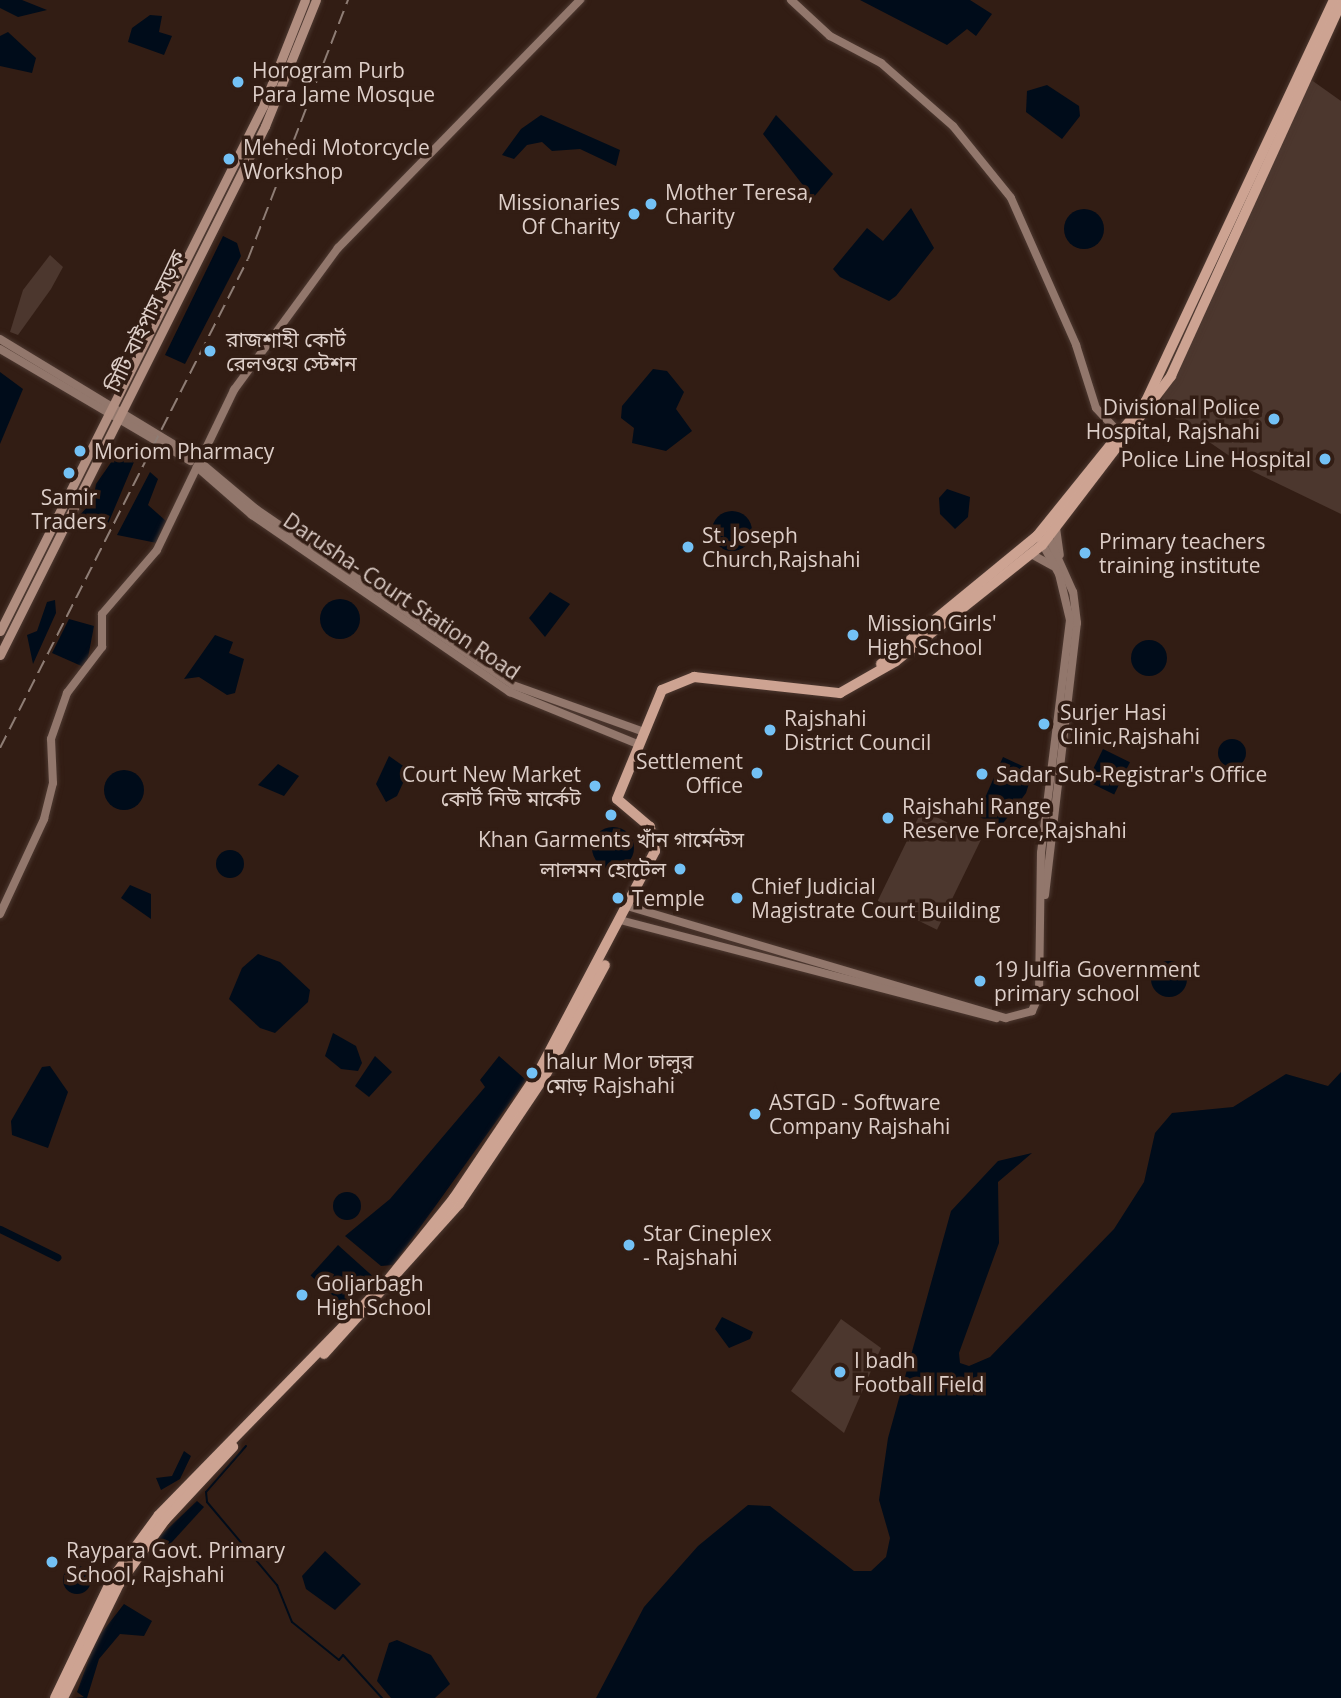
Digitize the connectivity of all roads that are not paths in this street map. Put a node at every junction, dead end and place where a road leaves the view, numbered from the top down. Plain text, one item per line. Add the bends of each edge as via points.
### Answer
1 (305, 0) edge
2 (316, 0) edge
3 (580, 0) edge
4 (791, 0) edge
5 (1334, 0) edge
6 (1341, 2) edge
7 (0, 339) edge
8 (0, 348) edge
9 (109, 409) junction
10 (118, 414) junction
11 (1123, 437) junction
12 (196, 462) junction
13 (1056, 528) junction
14 (1043, 537) junction
15 (1031, 554) junction
16 (1058, 566) junction
17 (0, 631) edge
18 (0, 654) edge
19 (853, 687) junction
20 (644, 732) junction
21 (640, 745) junction
22 (629, 907) junction
23 (0, 914) edge
24 (622, 921) junction
25 (932, 1000) junction
26 (55, 1698) edge
27 (64, 1698) edge

1 - 9 main road via 263,106
2 - 10 main road, সিটি বাইপাস সড়ক via 273,109
3 - 12 street via 338,248 278,323
4 - 11 street via 830,36 881,63 953,125 1011,198 1076,345 1096,408
5 - 11 highway via 1162,377
6 - 11 highway via 1171,376
7 - 9 street, Darusha- Court Station Road
8 - 9 street, Darusha- Court Station Road
9 - 10 street, Darusha- Court Station Road
9 - 17 main road
10 - 12 street, Darusha- Court Station Road
10 - 18 main road, সিটি বাইপাস সড়ক
11 - 13 highway
11 - 14 highway
12 - 20 street, Darusha- Court Station Road via 256,509 513,685
12 - 21 street, Darusha- Court Station Road via 262,522 510,692
12 - 23 street via 157,550 110,600 102,614 102,647 67,693 51,739 49,804
13 - 14 highway
13 - 16 street
14 - 15 highway
14 - 16 street
14 - 19 highway
15 - 16 street
15 - 19 highway
16 - 25 street via 1077,623 1047,854 1040,974 1032,1011 1006,1018
19 - 20 highway via 840,693 680,679 662,690
20 - 21 highway
21 - 22 highway via 618,806 656,837
22 - 24 highway
22 - 25 street
24 - 25 street
24 - 26 highway via 538,1073 454,1198 388,1280 159,1515 112,1579
24 - 27 highway via 552,1064 459,1204 376,1302 165,1520 119,1584

